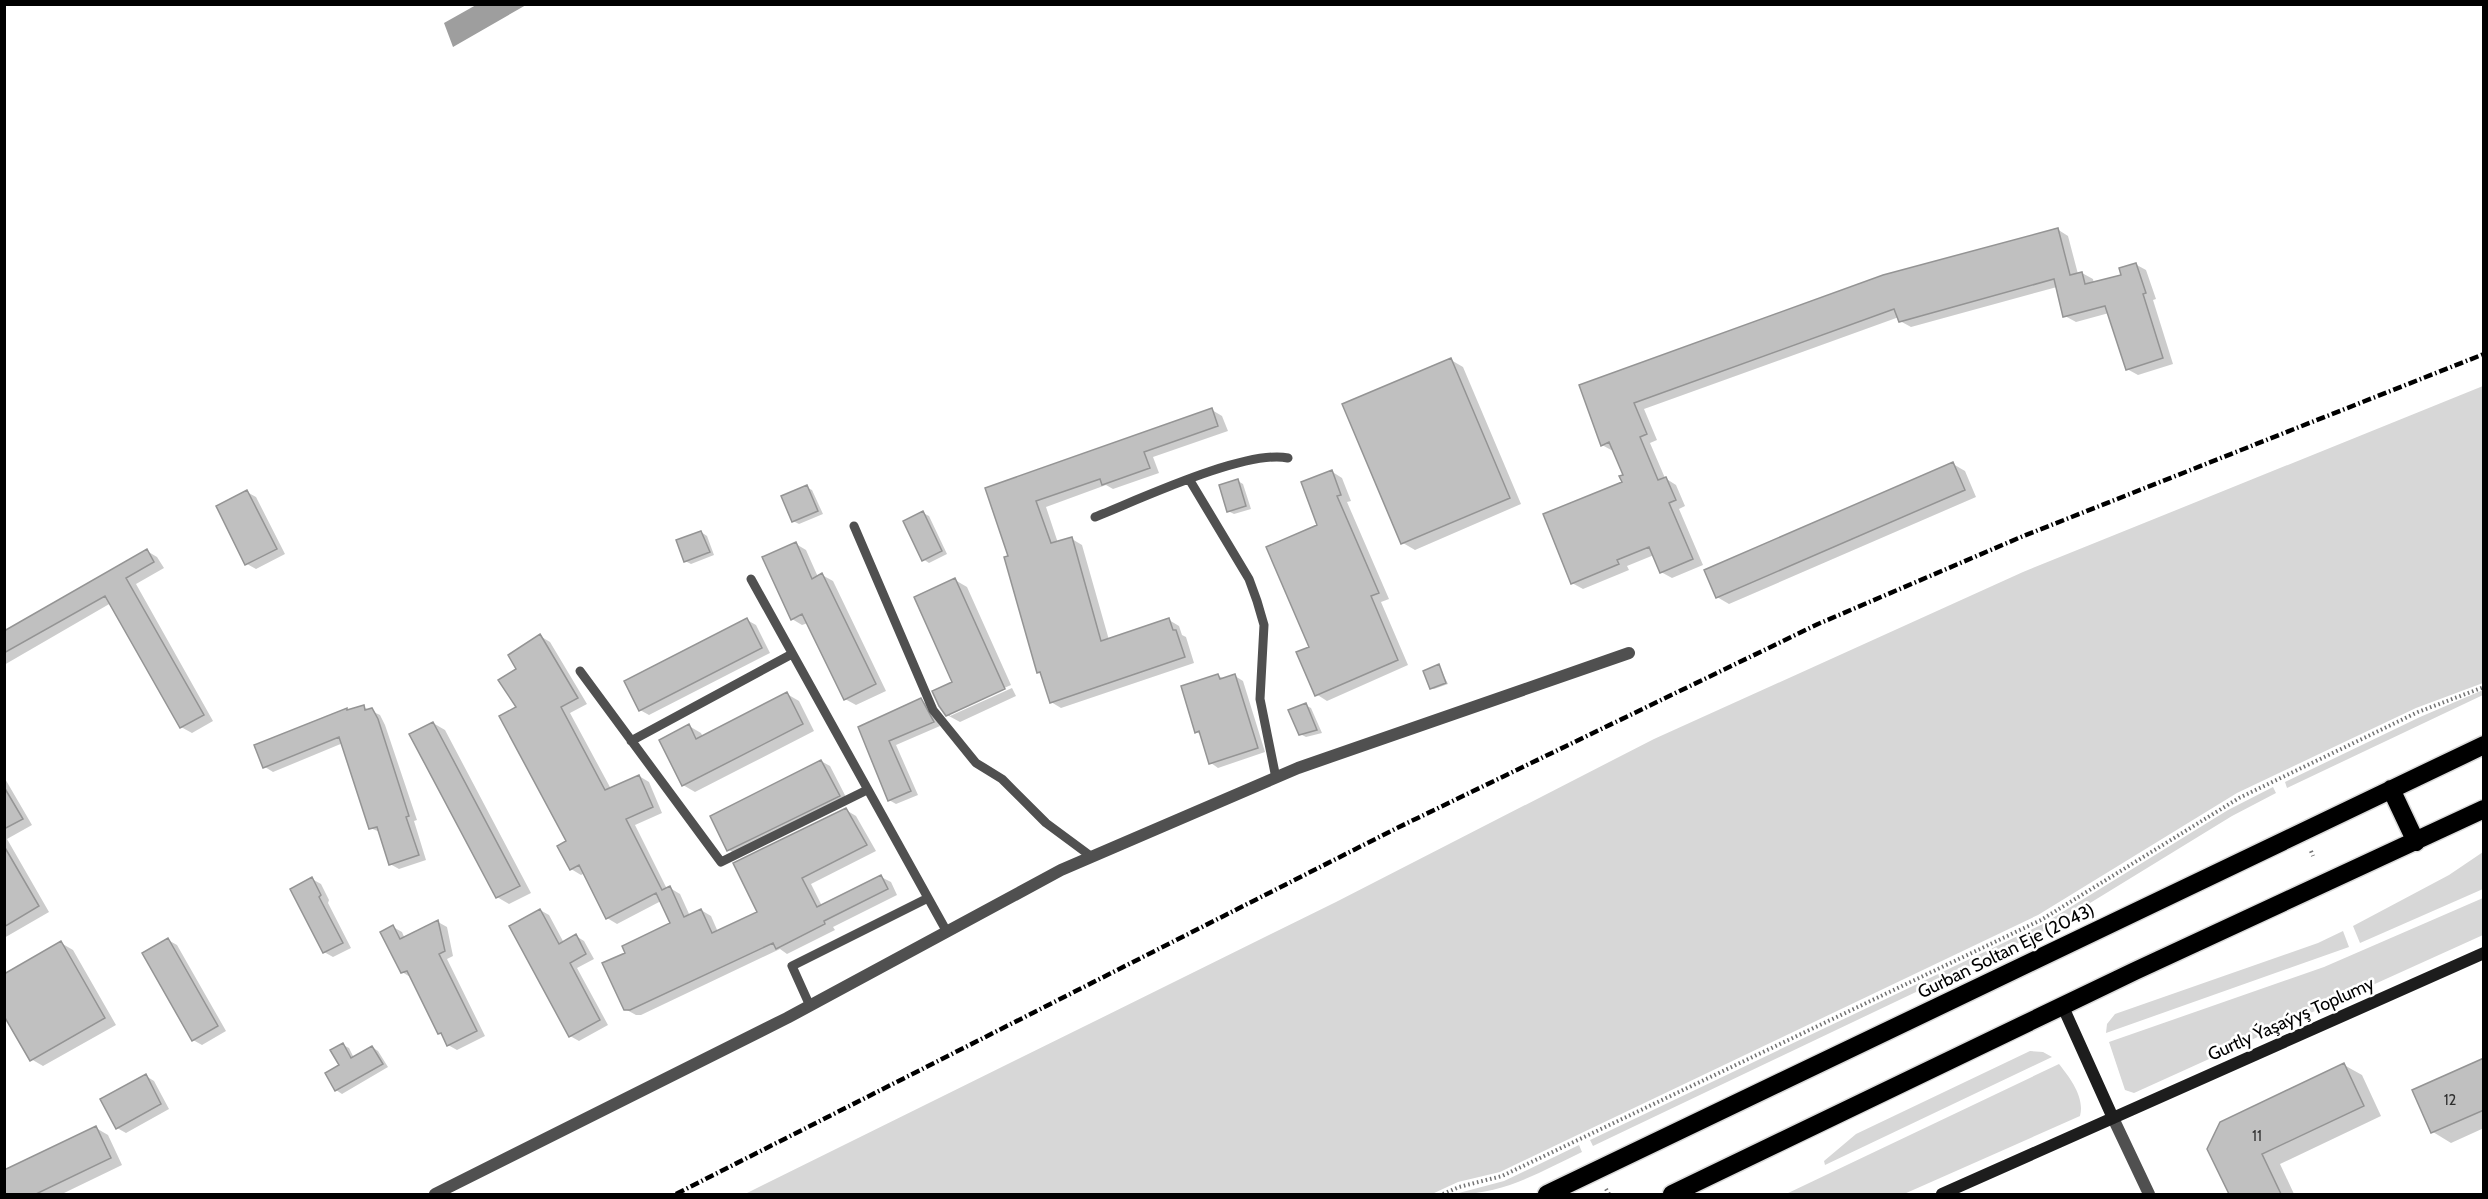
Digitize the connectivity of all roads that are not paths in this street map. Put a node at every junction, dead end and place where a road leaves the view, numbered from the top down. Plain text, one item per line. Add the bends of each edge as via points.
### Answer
1 (1288, 458) dead end
2 (1189, 479) junction
3 (1095, 517) dead end
4 (854, 526) dead end
5 (751, 579) dead end
6 (1629, 653) dead end
7 (792, 654) junction
8 (580, 671) dead end
9 (631, 741) junction
10 (2484, 745) edge
11 (1276, 778) junction
12 (2391, 789) junction
13 (867, 790) junction
14 (2484, 809) edge
15 (2415, 842) junction
16 (1092, 857) junction
17 (928, 898) junction
18 (947, 932) junction
19 (2484, 953) edge
20 (810, 1006) junction
21 (2063, 1007) junction
22 (2113, 1118) junction
23 (435, 1194) edge
24 (1547, 1194) edge
25 (1672, 1194) edge
26 (1942, 1194) edge
27 (2149, 1194) edge

1 - 2 lane via 1276,455 1253,459
2 - 3 lane
2 - 11 lane via 1249,579 1264,625 1260,699
4 - 16 lane via 933,710 976,764 1002,778 1046,822
5 - 7 lane
6 - 11 street
7 - 9 lane
7 - 13 lane
8 - 9 lane
9 - 13 lane via 721,862
10 - 12 highway, Gurban Soltan Eje (2043)
11 - 16 street
12 - 15 highway
12 - 24 highway, Gurban Soltan Eje (2043)
13 - 17 lane
14 - 15 highway
15 - 21 highway
16 - 18 street
17 - 18 lane
17 - 20 lane via 792,966
18 - 20 street
19 - 22 street, Gurtly Ýaşaýyş Toplumy
20 - 23 street
21 - 22 street
21 - 25 highway
22 - 26 street, Gurtly Ýaşaýyş Toplumy
22 - 27 street

